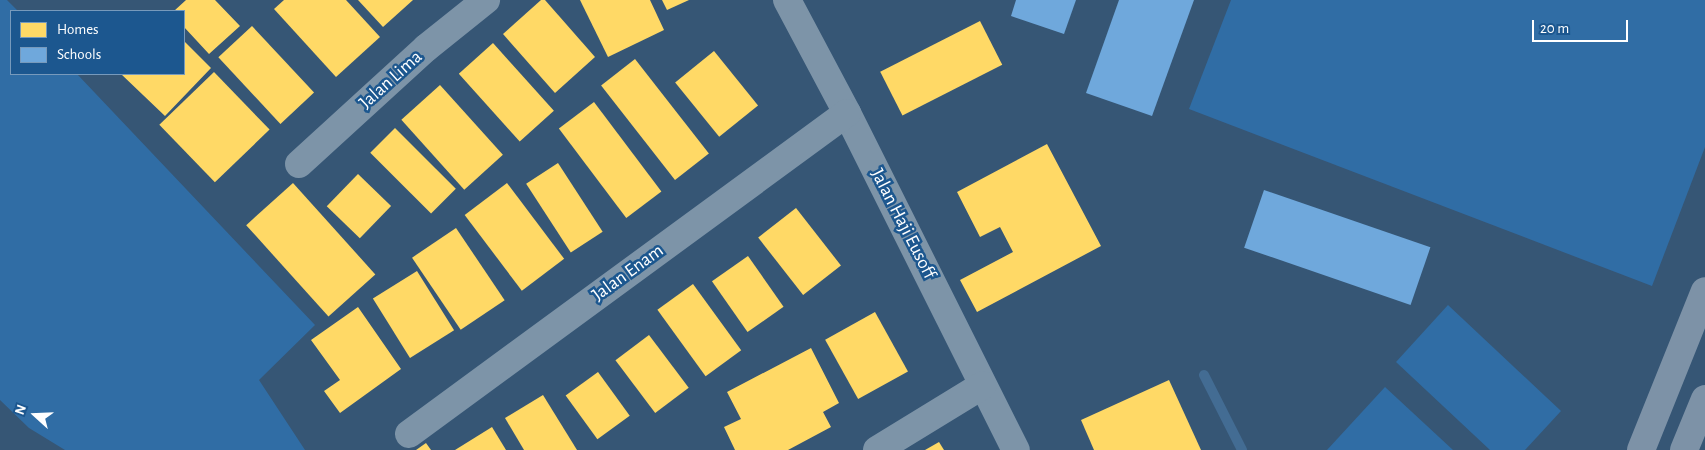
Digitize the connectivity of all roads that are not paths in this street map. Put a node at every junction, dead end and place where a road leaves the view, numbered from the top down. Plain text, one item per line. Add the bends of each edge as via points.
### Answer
1 (486, 0) edge
2 (787, 0) edge
3 (847, 112) junction
4 (299, 164) dead end
5 (1705, 291) edge
6 (983, 385) junction
7 (1705, 399) edge
8 (409, 434) dead end
9 (877, 450) edge
10 (1016, 450) edge
11 (1640, 450) edge
12 (1684, 450) edge

1 - 4 street, Jalan Lima via 426,48
2 - 3 street, Jalan Haji Eusoff
3 - 6 street, Jalan Haji Eusoff
3 - 8 street, Jalan Enam
5 - 11 main road
6 - 9 street
6 - 10 street, Jalan Haji Eusoff
7 - 12 main road

